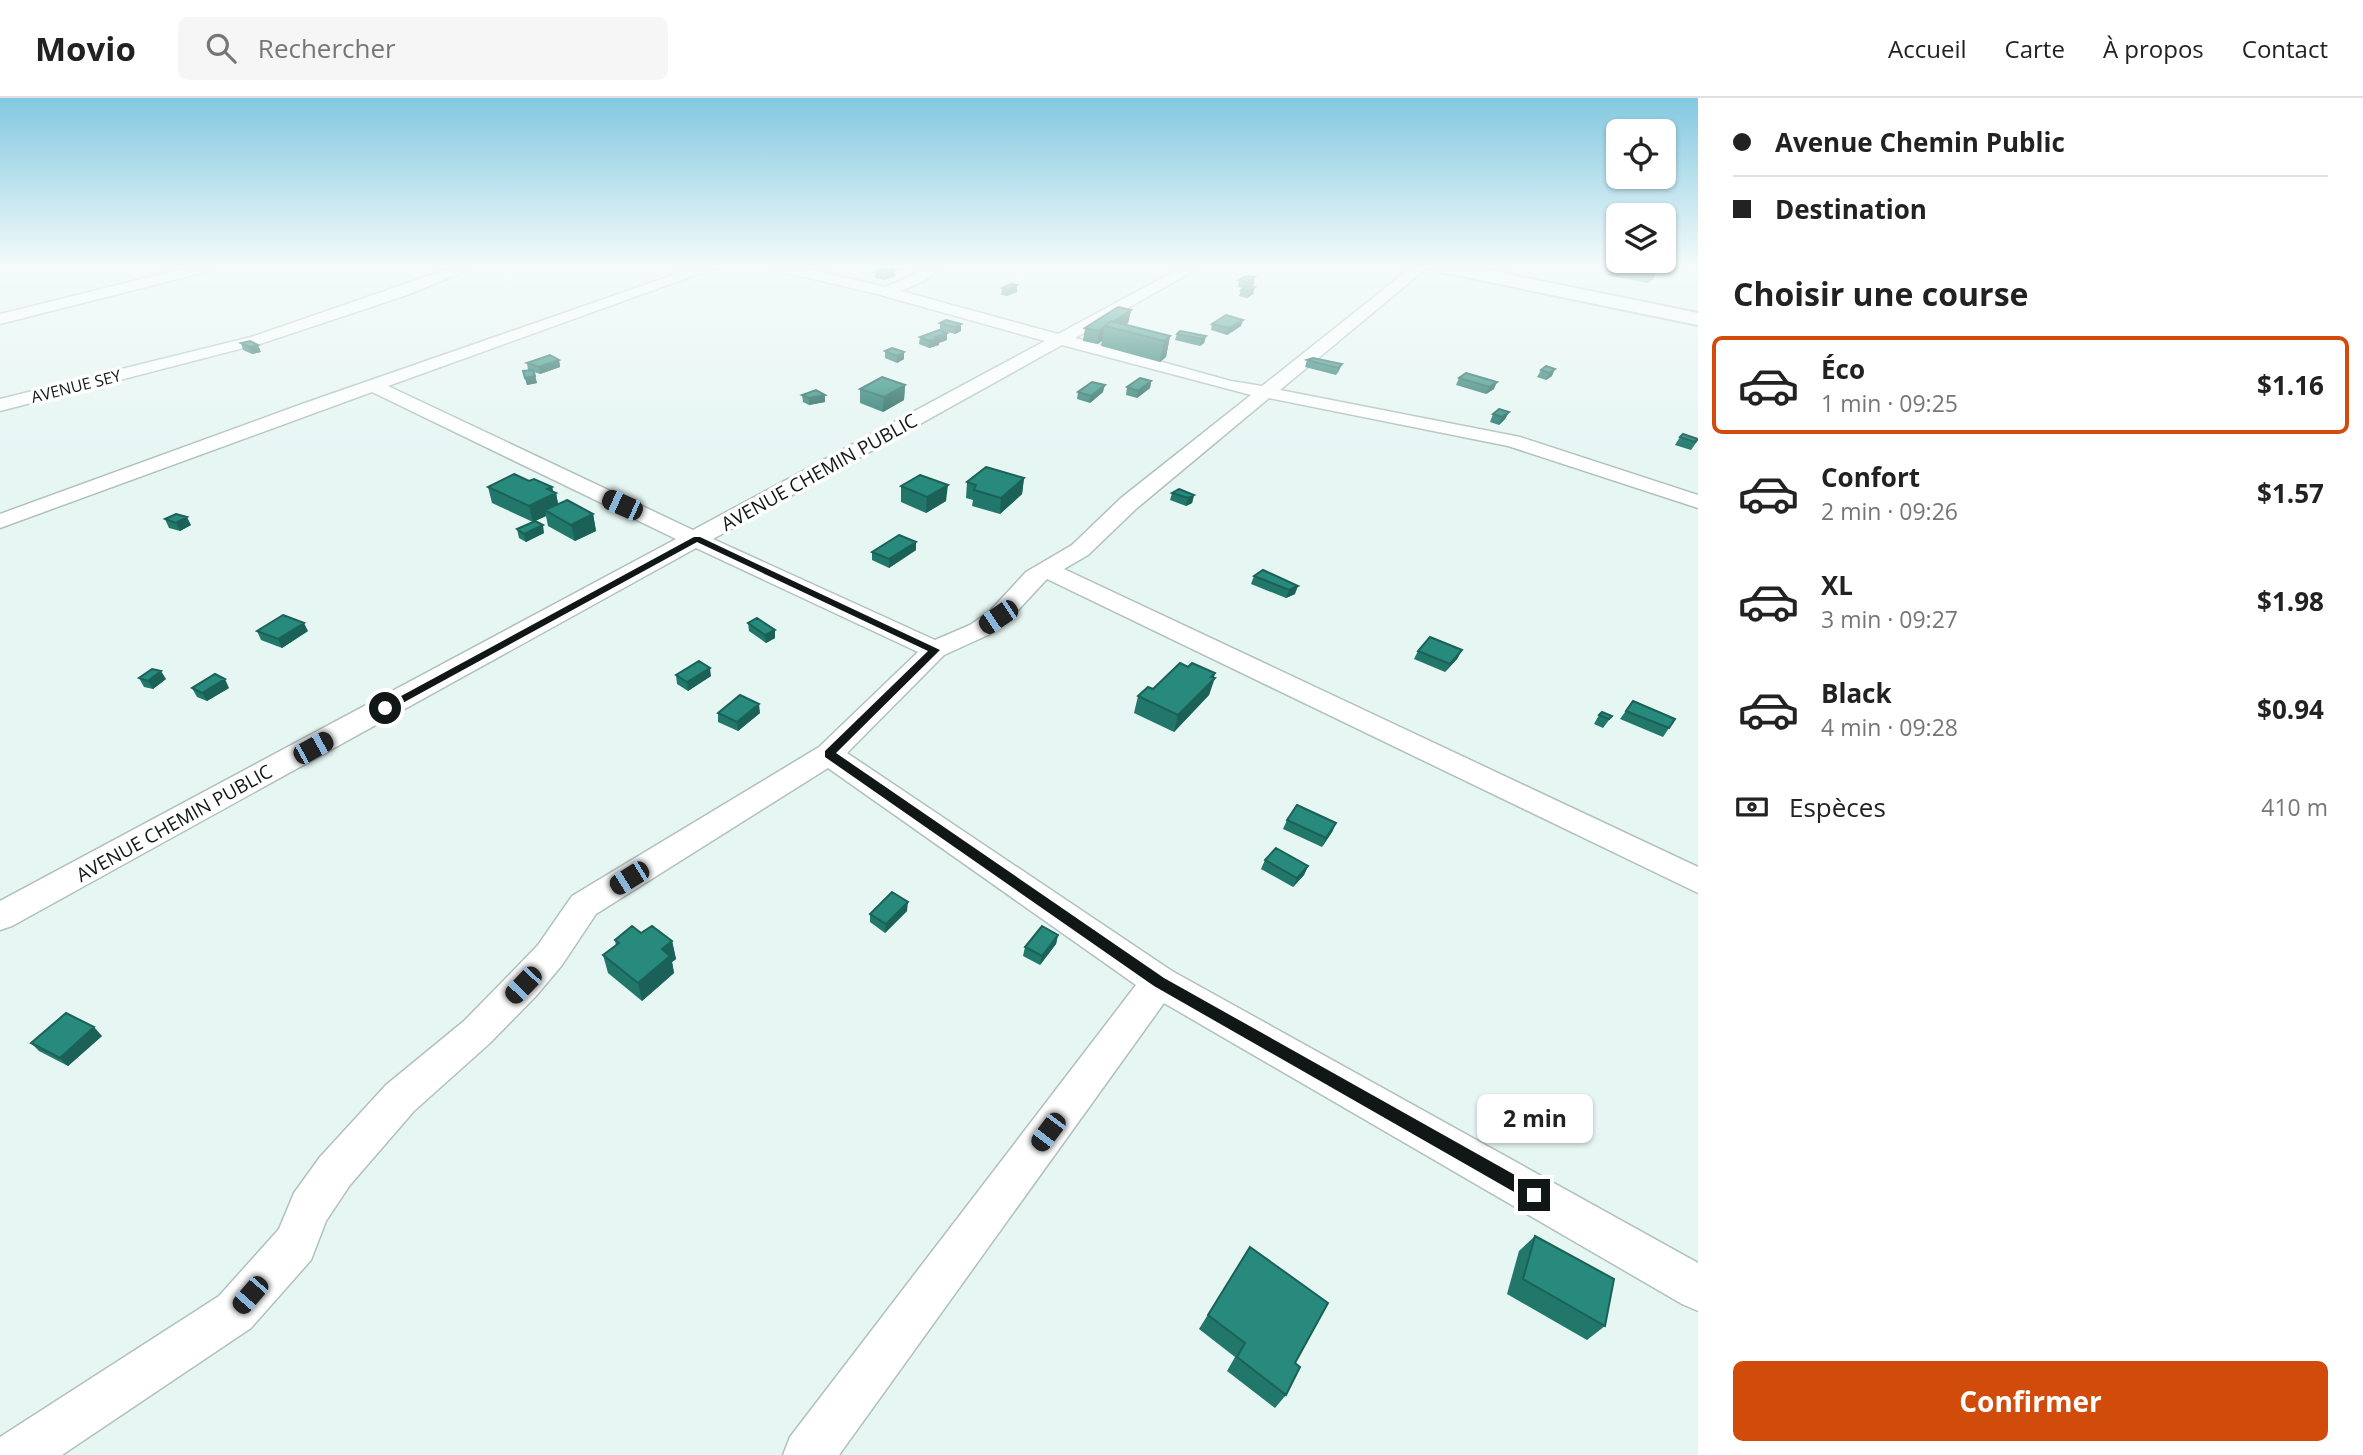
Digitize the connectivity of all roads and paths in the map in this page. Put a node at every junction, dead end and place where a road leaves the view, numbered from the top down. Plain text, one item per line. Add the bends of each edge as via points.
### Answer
1 (288, 329) edge
2 (534, 329) edge
3 (1020, 329) edge
4 (1078, 329) edge
5 (1344, 329) edge
6 (1058, 340) junction
7 (374, 386) junction
8 (1265, 393) junction
9 (0, 405) edge
10 (1698, 502) edge
11 (0, 521) edge
12 (697, 539) junction
13 (1046, 570) junction
14 (935, 650) junction
15 (829, 754) junction
16 (1698, 881) edge
17 (0, 917) edge
18 (1159, 982) junction
19 (1698, 1288) edge
20 (17, 1455) edge
21 (808, 1455) edge

1 - 9 street, AVENUE SEY
2 - 7 street
3 - 6 street
4 - 6 street, AVENUE CHEMIN PUBLIC
5 - 8 street
6 - 8 street
6 - 12 street, AVENUE CHEMIN PUBLIC
7 - 11 street
7 - 12 street via 523,461
8 - 10 street via 1513,441
8 - 13 street via 1129,503 1080,550
12 - 14 street
12 - 17 street, AVENUE CHEMIN PUBLIC
13 - 14 street via 1024,586 998,617
13 - 16 street
14 - 15 street
15 - 18 street
15 - 20 street via 584,905 523,985 400,1098 335,1171 309,1208 295,1244 235,1312
18 - 19 street
18 - 21 street

